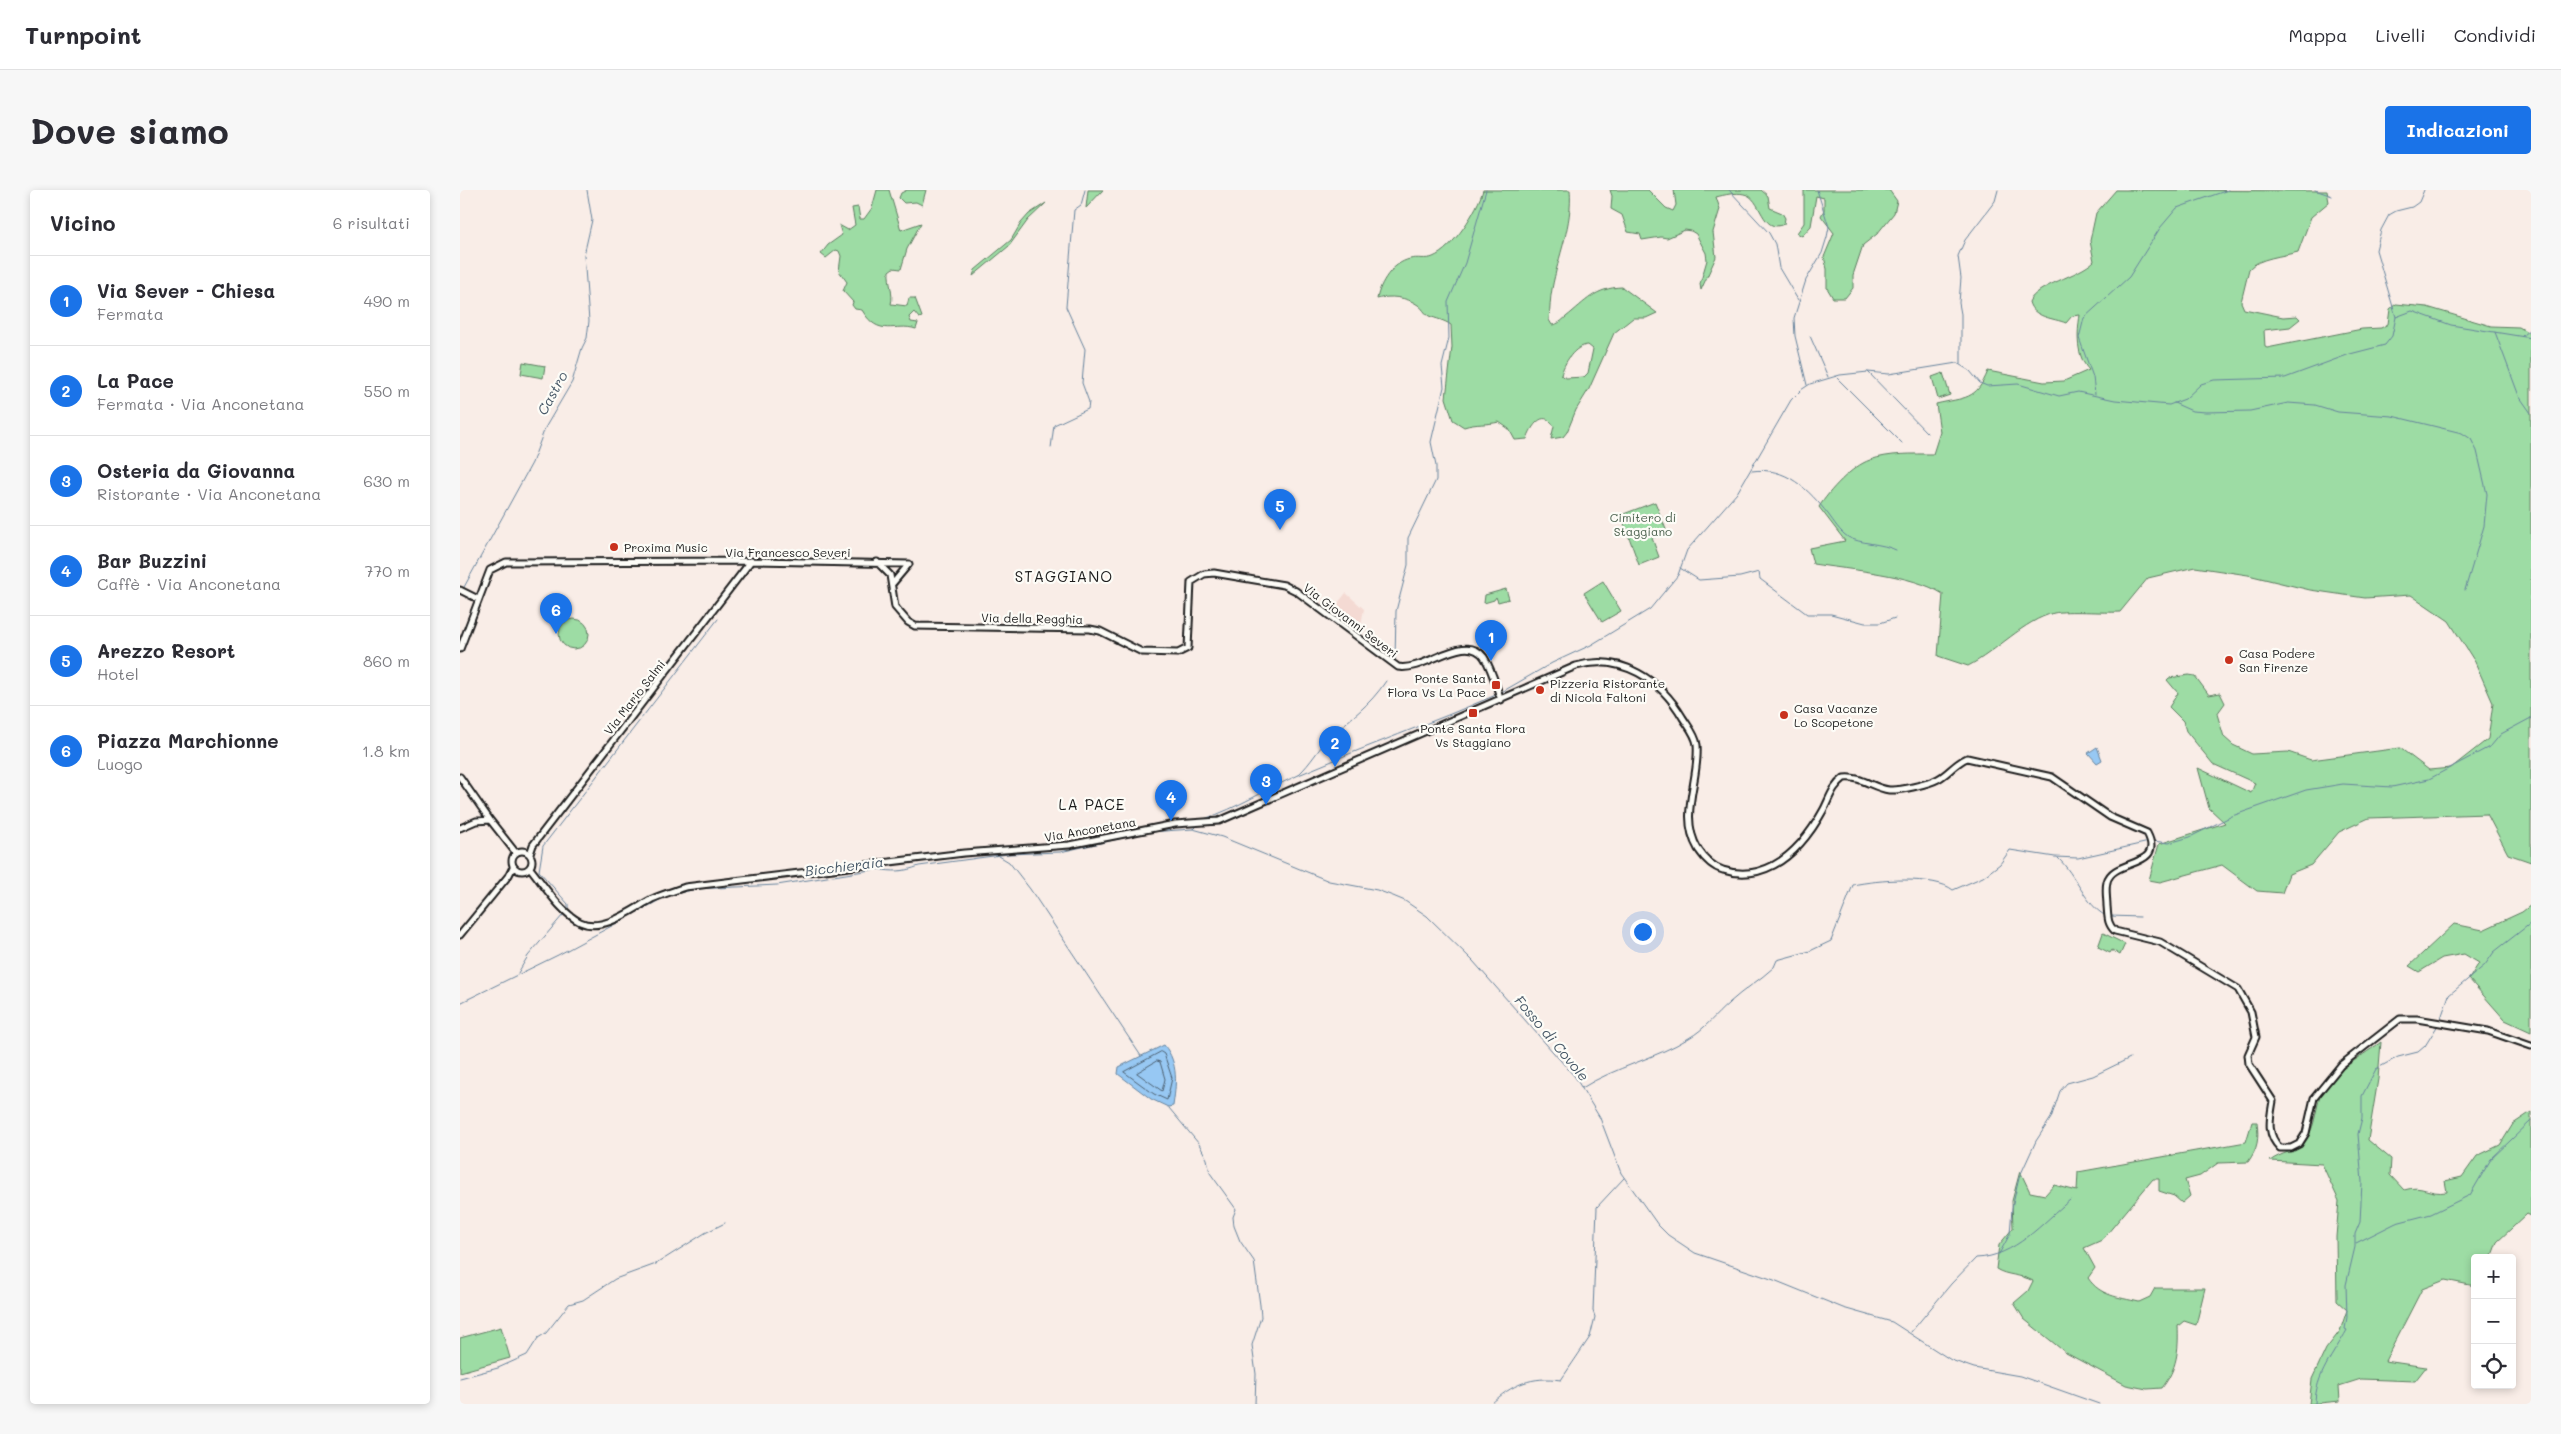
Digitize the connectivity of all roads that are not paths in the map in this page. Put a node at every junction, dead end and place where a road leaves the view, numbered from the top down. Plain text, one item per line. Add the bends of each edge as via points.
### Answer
1 (751, 561) junction
2 (877, 562) junction
3 (894, 563) junction
4 (890, 576) junction
5 (897, 576) junction
6 (1191, 582) joint
7 (893, 583) junction
8 (460, 590) edge
9 (478, 599) junction
10 (460, 649) edge
11 (1500, 696) junction
12 (460, 777) edge
13 (490, 820) junction
14 (460, 828) edge
15 (533, 845) junction
16 (523, 851) junction
17 (516, 853) junction
18 (530, 854) junction
19 (530, 868) junction
20 (515, 869) junction
21 (460, 935) edge
22 (2531, 1046) edge

1 - 2 main road, Via Francesco Severi
1 - 9 main road, Via Francesco Severi via 506,562 490,570
1 - 15 main road, Via Mario Salmi
2 - 3 main road, Via Francesco Severi
2 - 4 main road, Via della Regghia
3 - 4 main road
3 - 5 main road
3 - 5 main road, Via Francesco Severi via 909,564
4 - 7 main road, Via della Regghia
5 - 7 main road
6 - 7 main road, Via della Regghia via 1188,648 1183,652 1153,653 1142,652 1090,629 915,626 896,607
6 - 11 main road, Via Giovanni Severi via 1204,574 1214,573 1284,585 1398,666 1415,666 1458,648 1470,647 1484,658
8 - 9 main road
9 - 10 main road, Via Francesco Severi
11 - 19 main road, Via Anconetana via 1219,821 1175,824 1069,845 964,852 685,887 611,920 594,924 579,921 566,911
11 - 22 main road, Via Anconetana via 1576,666 1596,662 1612,663 1663,689 1691,729 1696,745 1688,822 1693,840 1703,856 1717,868 1735,874 1753,874 1788,857 1805,838 1834,787 1844,778 1856,778 1881,789 1892,790 1939,779 1966,758 2052,777 2110,817 2141,829 2149,836 2152,845 2147,856 2112,873 2107,881 2108,921 2115,931 2160,942 2238,989 2251,1012 2256,1037 2248,1055 2249,1064 2273,1101 2269,1125 2272,1141 2280,1148 2299,1144 2306,1132 2314,1098 2341,1065 2400,1019 2488,1031
12 - 13 main road
13 - 14 main road
13 - 17 main road
15 - 16 main road, Via Mario Salmi
15 - 18 main road, Via Mario Salmi
16 - 17 main road
16 - 18 main road
17 - 20 main road via 512,858
18 - 19 main road
19 - 20 main road via 524,871
20 - 21 main road

